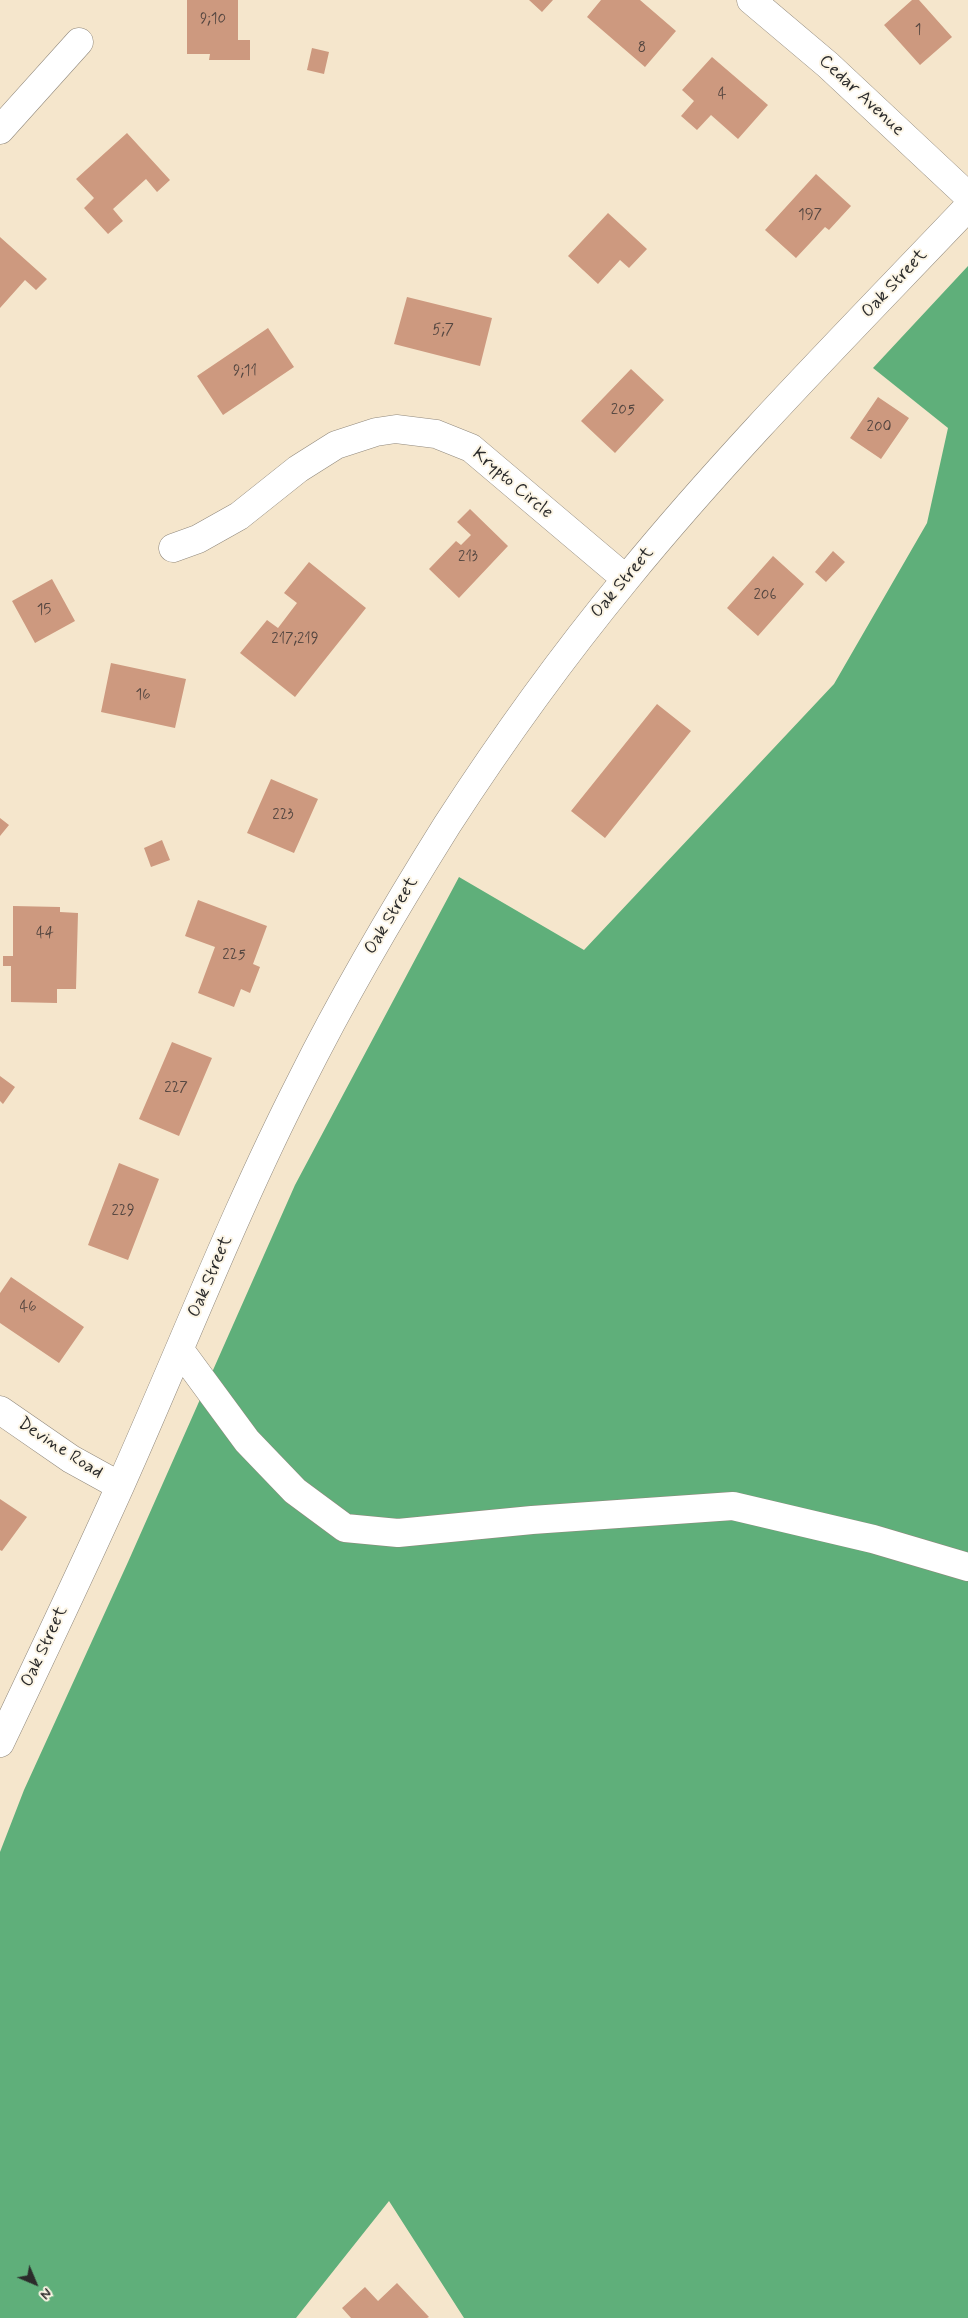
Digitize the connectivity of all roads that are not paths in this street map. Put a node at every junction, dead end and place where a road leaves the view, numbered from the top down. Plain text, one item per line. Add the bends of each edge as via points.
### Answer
1 (751, 0) edge
2 (79, 42) dead end
3 (0, 130) edge
4 (968, 196) edge
5 (968, 207) edge
6 (173, 548) dead end
7 (626, 579) junction
8 (180, 1350) junction
9 (0, 1410) edge
10 (120, 1486) junction
11 (968, 1567) edge
12 (0, 1743) edge

1 - 4 street, Cedar Avenue via 828,65
2 - 3 street
5 - 7 street, Oak Street via 731,459
6 - 7 street, Krypto Circle via 198,539 239,516 298,469 336,444 396,429 436,434 471,448
7 - 8 street, Oak Street via 554,671 485,769 362,966 271,1143
8 - 10 street, Oak Street
8 - 11 street via 247,1441 295,1491 345,1528 398,1533 734,1506 873,1539
9 - 10 street, Devine Road via 71,1459
10 - 12 street, Oak Street

